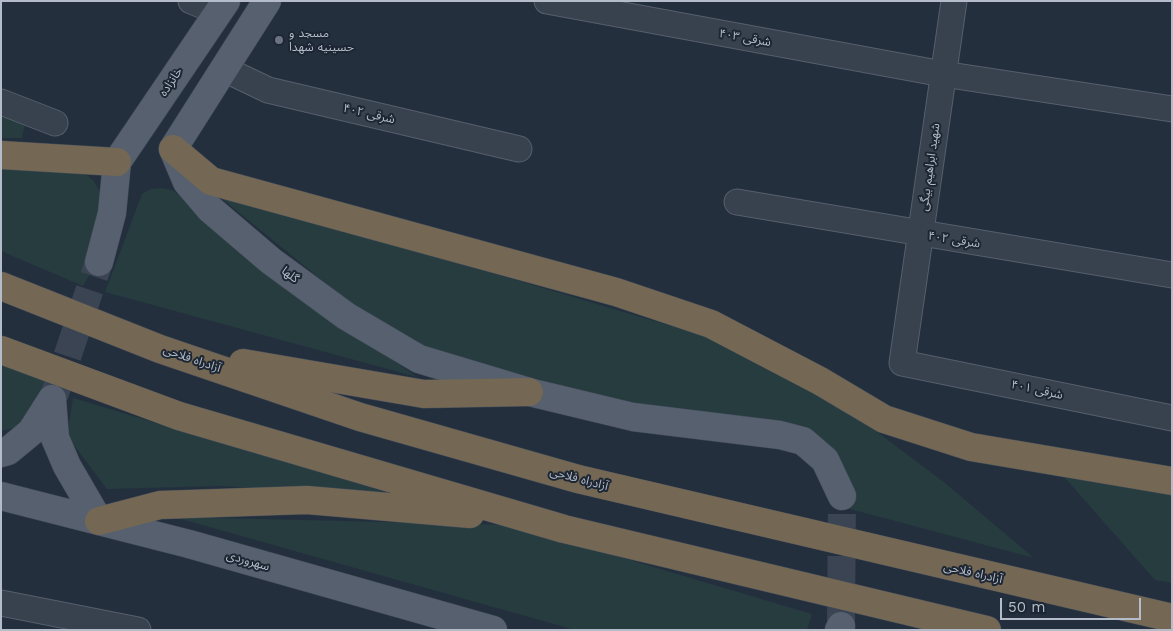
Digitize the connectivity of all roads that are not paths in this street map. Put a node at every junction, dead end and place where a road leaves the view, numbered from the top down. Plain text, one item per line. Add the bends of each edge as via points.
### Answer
1 (191, 1) edge
2 (267, 1) edge
3 (547, 1) edge
4 (954, 1) edge
5 (222, 7) edge
6 (224, 70) junction
7 (943, 74) junction
8 (1, 102) edge
9 (1172, 109) edge
10 (55, 123) dead end
11 (173, 149) junction
12 (518, 149) dead end
13 (1, 154) edge
14 (117, 162) junction
15 (737, 202) dead end
16 (921, 235) junction
17 (99, 262) tunnel mouth
18 (1172, 276) edge
19 (1, 286) edge
20 (160, 349) junction
21 (1, 350) edge
22 (902, 363) joint
23 (529, 392) junction
24 (1172, 418) edge
25 (1, 453) edge
26 (1172, 481) edge
27 (1, 496) edge
28 (842, 496) tunnel mouth
29 (534, 520) junction
30 (99, 521) junction
31 (1, 603) edge
32 (1172, 618) edge
33 (73, 623) edge
34 (138, 630) edge
35 (493, 630) edge
36 (988, 630) edge

1 - 5 street
2 - 6 main road
3 - 7 street, ۴۰۳ شرقی
4 - 7 street, شهید ابراهیم بیگی
5 - 14 main road, خانزاده
6 - 11 main road
6 - 12 street, ۴۰۲ شرقی via 268,90
7 - 9 street, ۴۰۳ شرقی
7 - 16 street, شهید ابراهیم بیگی
8 - 10 street
11 - 23 main road, گلها via 187,182 210,209 271,261 346,316 419,359
11 - 26 highway via 211,181 616,292 711,324 892,422 971,447
13 - 14 highway
14 - 17 main road via 112,213
15 - 16 street, ۴۰۲ شرقی
16 - 18 street, ۴۰۲ شرقی
16 - 22 street, شهید ابراهیم بیگی
19 - 20 highway, آزادراه فلاحی
20 - 23 highway via 424,394
20 - 32 highway, آزادراه فلاحی via 360,417 578,479
21 - 29 highway via 179,416
22 - 24 street, ۴۰۱ شرقی
23 - 28 main road, گلها via 632,417 780,434 803,441 825,460
25 - 30 main road via 32,432 52,399 54,438
27 - 30 main road, سهروردی
29 - 30 highway via 307,500 160,505
29 - 36 highway
30 - 35 main road, سهروردی
31 - 33 street
33 - 34 street

